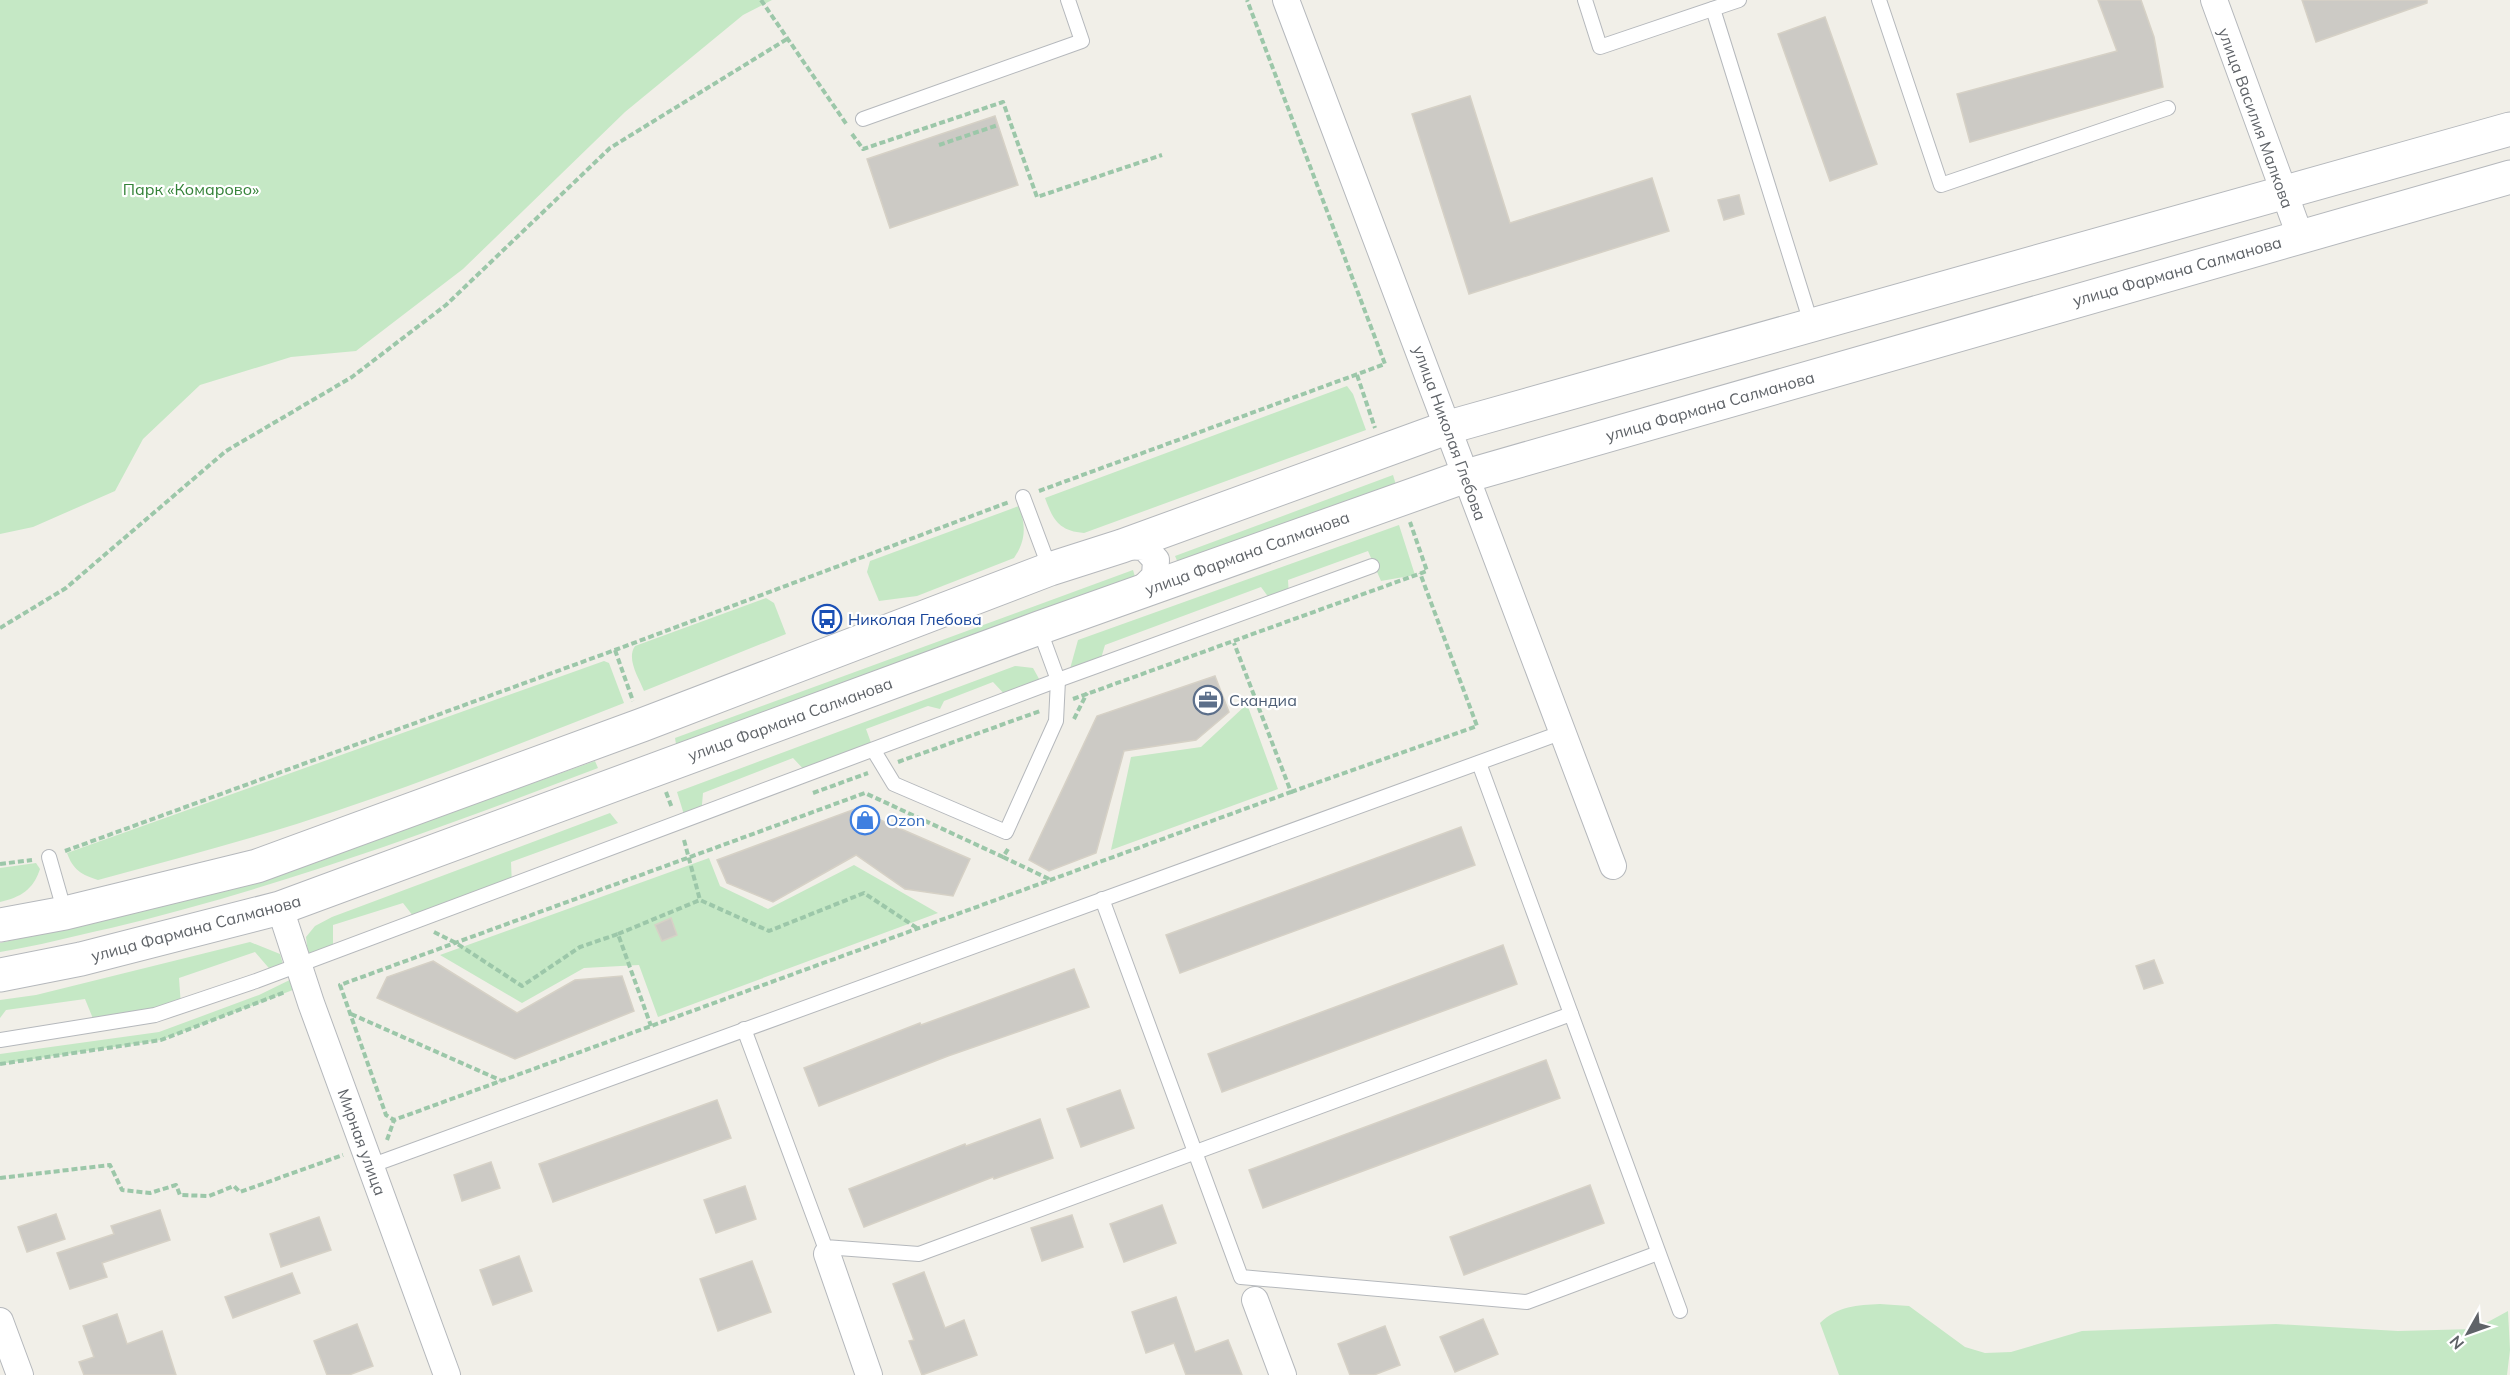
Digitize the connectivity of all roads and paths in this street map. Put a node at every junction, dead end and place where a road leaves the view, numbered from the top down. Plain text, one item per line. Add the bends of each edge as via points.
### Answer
1 (761, 0) edge
2 (1068, 0) edge
3 (1247, 0) edge
4 (1286, 0) edge
5 (1585, 0) edge
6 (1739, 0) edge
7 (1879, 0) edge
8 (2214, 0) edge
9 (1713, 9) junction
10 (787, 39) junction
11 (2168, 108) dead end
12 (863, 119) dead end
13 (998, 125) dead end
14 (2510, 129) edge
15 (939, 145) dead end
16 (1162, 155) dead end
17 (2510, 177) edge
18 (2282, 194) junction
19 (2300, 236) junction
20 (1811, 323) junction
21 (1357, 375) junction
22 (1449, 427) junction
23 (1376, 431) dead end
24 (1466, 476) junction
25 (1023, 497) junction
26 (1409, 520) dead end
27 (1122, 546) junction
28 (1372, 566) dead end
29 (1050, 569) junction
30 (1420, 573) junction
31 (1139, 592) junction
32 (0, 628) edge
33 (1039, 628) junction
34 (1234, 643) junction
35 (615, 650) junction
36 (1058, 680) junction
37 (636, 709) dead end
38 (1071, 724) dead end
39 (1563, 732) junction
40 (874, 751) junction
41 (1479, 763) junction
42 (1291, 792) junction
43 (684, 840) dead end
44 (1009, 847) dead end
45 (49, 857) junction
46 (689, 857) junction
47 (1004, 857) junction
48 (0, 864) edge
49 (1613, 866) dead end
50 (1050, 880) junction
51 (1102, 899) junction
52 (700, 900) junction
53 (280, 908) junction
54 (65, 913) junction
55 (0, 925) edge
56 (917, 928) junction
57 (433, 932) dead end
58 (618, 934) junction
59 (456, 943) junction
60 (299, 966) junction
61 (0, 975) edge
62 (350, 1013) junction
63 (1571, 1014) junction
64 (651, 1026) junction
65 (744, 1029) junction
66 (0, 1040) edge
67 (501, 1081) junction
68 (394, 1120) junction
69 (1195, 1152) junction
70 (367, 1156) junction
71 (0, 1178) edge
72 (826, 1251) junction
73 (1659, 1253) junction
74 (1256, 1300) dead end
75 (1680, 1311) dead end
76 (0, 1322) edge
77 (20, 1375) edge
78 (447, 1375) edge
79 (869, 1375) edge
80 (1283, 1375) edge

1 - 10 path
2 - 12 lane via 1082,41
3 - 21 path via 1385,364
4 - 22 street, улица Николая Глебова
5 - 9 lane via 1600,47
6 - 9 lane
7 - 11 lane via 1941,185
8 - 18 street, улица Василия Малкова
9 - 20 lane
10 - 16 path via 863,149 1003,102 1037,197
10 - 32 path via 610,148 446,305 352,377 226,451 66,588
13 - 15 path
14 - 18 street
17 - 19 street, улица Фармана Салманова
18 - 19 street, улица Василия Малкова
18 - 20 street
19 - 24 street, улица Фармана Салманова
20 - 22 street
21 - 23 path
21 - 25 path
22 - 24 street, улица Николая Глебова
22 - 27 street
24 - 31 street, улица Фармана Салманова
24 - 39 street, улица Николая Глебова
25 - 29 lane
25 - 35 path
26 - 30 path via 1427,571
27 - 29 street
27 - 31 street via 1144,547 1156,560 1155,576
28 - 36 lane
29 - 54 street via 257,866
30 - 34 path
30 - 42 path via 1478,726
31 - 33 street, улица Фармана Салманова
33 - 36 lane
33 - 53 street, улица Фармана Салманова
34 - 38 path via 1087,693
34 - 42 path
35 - 37 path
35 - 45 path
36 - 40 lane
36 - 40 lane via 1056,721 1006,832 894,784
39 - 41 lane
39 - 49 street, улица Николая Глебова
40 - 60 lane
41 - 51 lane
41 - 63 lane
42 - 50 path
43 - 46 path
44 - 47 path
45 - 48 path
45 - 54 lane
46 - 47 path via 864,793
46 - 52 path
46 - 59 path
47 - 50 path
50 - 56 path
51 - 65 lane
51 - 69 lane
52 - 56 path via 769,931 864,894
52 - 58 path
53 - 60 street, Мирная улица
53 - 61 street, улица Фармана Салманова via 81,959
54 - 55 street
56 - 64 path
57 - 59 path
58 - 59 path via 580,947 522,986
58 - 64 path
59 - 62 path via 340,985
60 - 66 lane via 155,1015
60 - 70 street, Мирная улица
62 - 67 path
62 - 68 path via 386,1115
63 - 69 lane
63 - 73 lane
64 - 67 path
65 - 70 lane
65 - 72 lane
67 - 68 path
68 - 70 path via 389,1139
69 - 72 lane via 919,1254
69 - 73 lane via 1241,1277 1527,1302
70 - 71 path via 240,1192 234,1186 208,1196 180,1195 176,1185 150,1193 122,1190 110,1165
70 - 78 street, Мирная улица
72 - 79 street
73 - 75 lane
74 - 80 street
76 - 77 street

